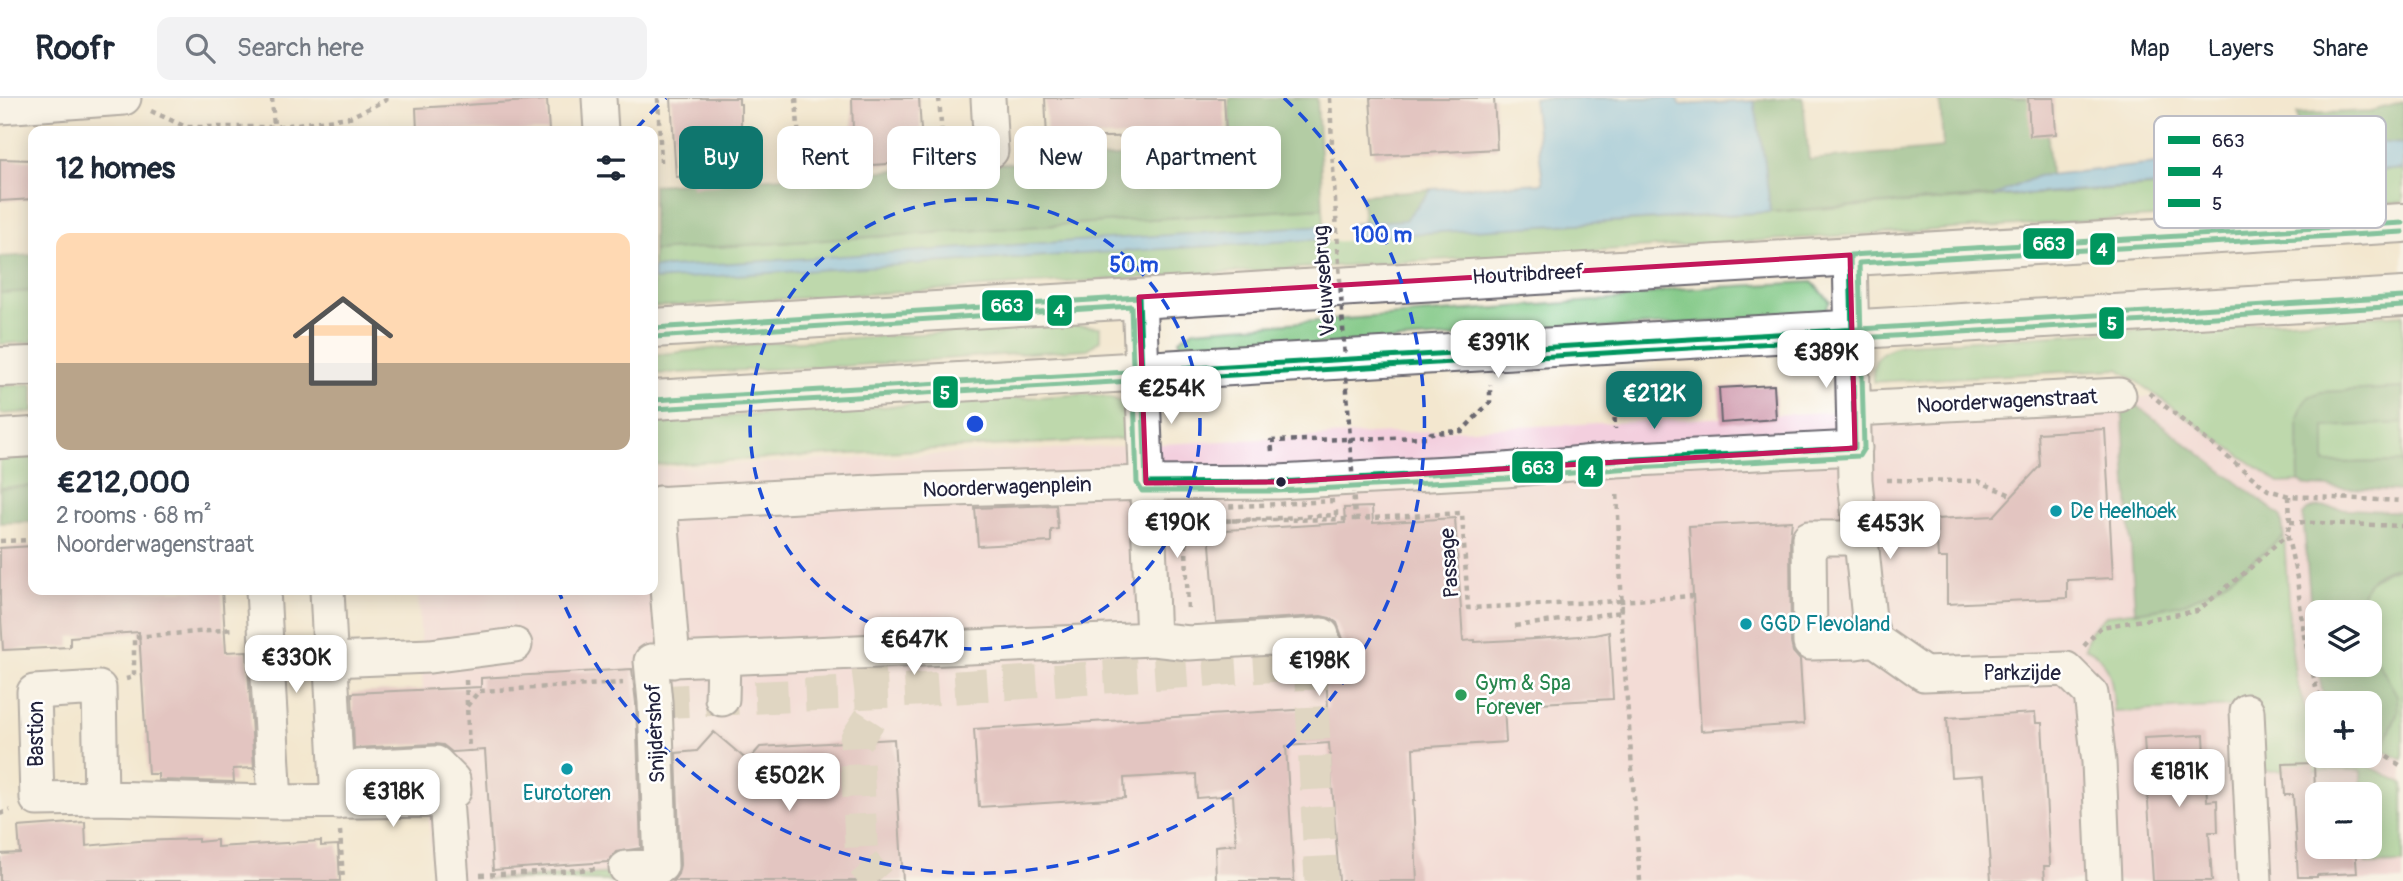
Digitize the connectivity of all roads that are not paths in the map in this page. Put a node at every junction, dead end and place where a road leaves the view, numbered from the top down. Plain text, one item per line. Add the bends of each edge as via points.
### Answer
1 (124, 98) edge
2 (598, 98) edge
3 (988, 98) edge
4 (0, 107) edge
5 (601, 126) edge
6 (990, 126) edge
7 (2317, 228) edge
8 (1850, 255) junction
9 (1139, 297) junction
10 (2403, 297) edge
11 (658, 328) edge
12 (1851, 330) junction
13 (28, 366) edge
14 (0, 368) edge
15 (1141, 371) junction
16 (2119, 395) road end
17 (658, 400) edge
18 (1854, 409) junction
19 (28, 438) edge
20 (0, 439) edge
21 (1855, 448) junction
22 (1146, 483) junction
23 (658, 503) edge
24 (1860, 538) junction
25 (658, 551) edge
26 (263, 595) edge
27 (327, 595) edge
28 (1153, 639) junction
29 (1874, 639) junction
30 (515, 645) dead end
31 (723, 658) junction
32 (331, 660) junction
33 (1310, 663) dead end
34 (663, 671) junction
35 (722, 699) dead end
36 (2247, 711) dead end
37 (336, 768) junction
38 (450, 796) junction
39 (102, 798) junction
40 (275, 802) junction
41 (338, 802) junction
42 (626, 868) road end
43 (452, 879) edge
44 (2105, 881) edge
45 (2255, 881) edge

1 - 4 street
2 - 5 street
3 - 6 street
7 - 8 main road, Houtribdreef
8 - 9 main road, Houtribdreef
8 - 12 street
9 - 11 main road, Houtribdreef
9 - 15 street
10 - 12 main road
12 - 15 main road
12 - 18 street
13 - 14 main road
15 - 17 main road
15 - 22 street
16 - 18 street, Noorderwagenstraat
18 - 21 street
19 - 20 main road
21 - 22 street via 1278,482
21 - 24 street
22 - 23 street, Noorderwagenplein
22 - 28 street
24 - 29 street
24 - 29 street via 1809,538 1810,643
25 - 34 street, Snijdershof
26 - 40 street
27 - 32 street
28 - 31 street
28 - 33 street via 1189,643 1322,635 1325,647 1312,648
29 - 44 street, Parkzijde via 1924,674 2066,668 2091,694
30 - 32 street via 430,656
31 - 34 street
31 - 35 street
32 - 37 street
34 - 42 street, Snijdershof via 661,866
36 - 45 street
37 - 38 street via 436,763 453,780
37 - 41 street
38 - 41 street
38 - 43 street
39 - 39 street, Bastion via 37,799 34,692 99,688
39 - 40 street, Bastion
40 - 41 street, Bastion

